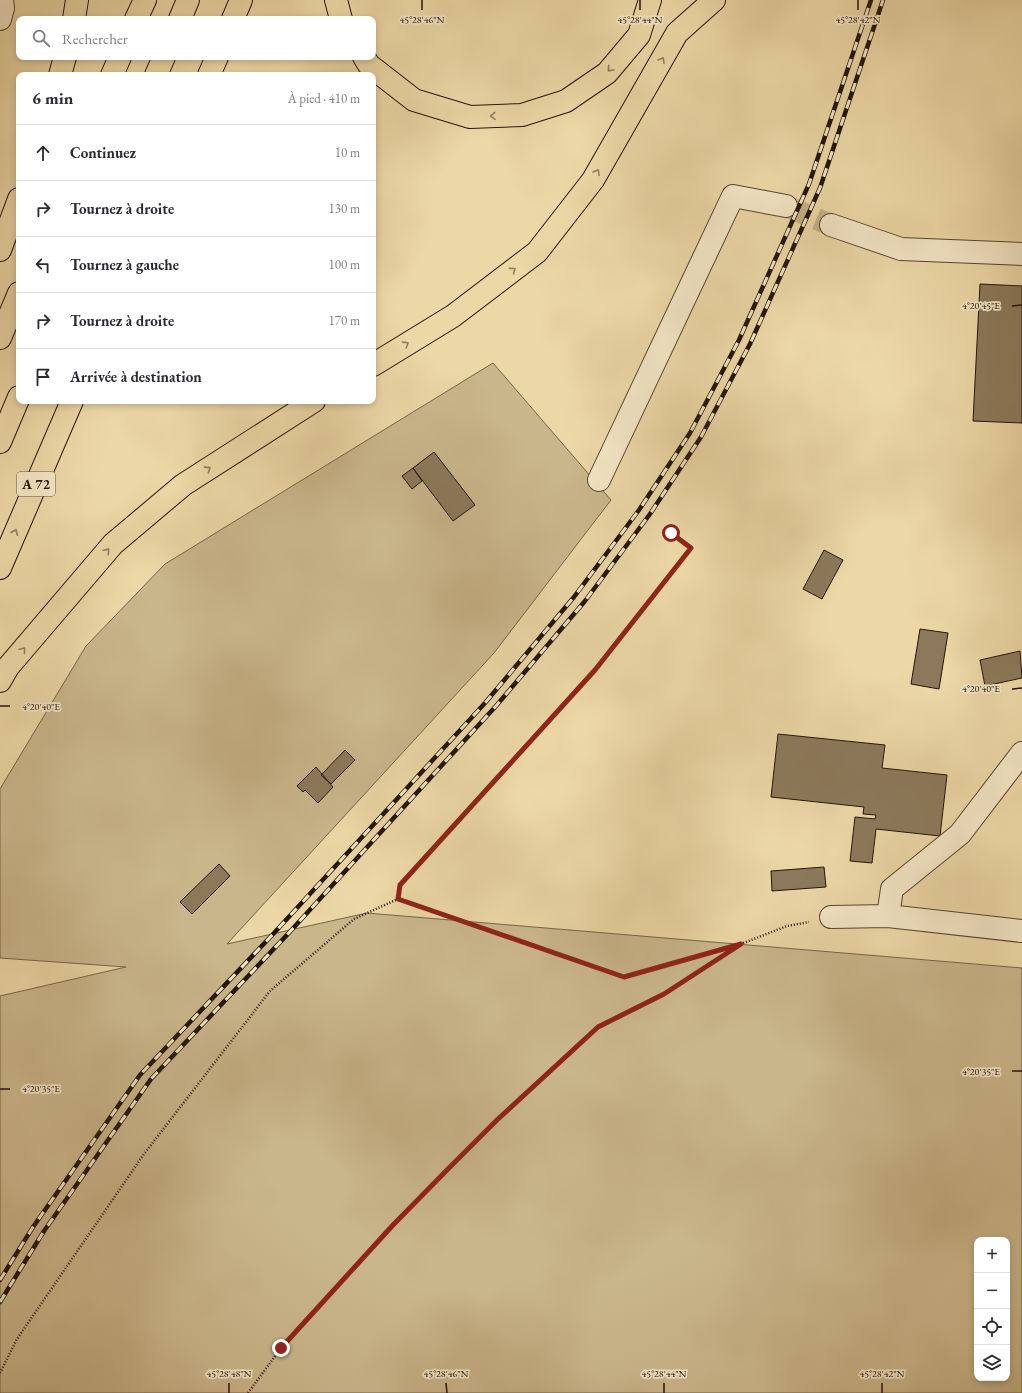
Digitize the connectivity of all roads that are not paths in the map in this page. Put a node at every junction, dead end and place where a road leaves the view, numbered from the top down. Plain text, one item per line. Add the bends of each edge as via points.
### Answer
1 (2, 0) edge
2 (77, 0) edge
3 (145, 0) edge
4 (188, 0) edge
5 (241, 0) edge
6 (336, 0) edge
7 (650, 0) edge
8 (690, 0) edge
9 (714, 0) edge
10 (74, 16) edge
11 (137, 16) edge
12 (181, 16) edge
13 (234, 16) edge
14 (340, 16) edge
15 (0, 19) edge
16 (677, 33) junction
17 (64, 60) edge
18 (119, 60) edge
19 (163, 60) edge
20 (216, 60) edge
21 (366, 60) edge
22 (61, 72) edge
23 (113, 72) edge
24 (157, 72) edge
25 (210, 72) edge
26 (786, 206) tunnel mouth
27 (16, 207) edge
28 (831, 225) tunnel mouth
29 (0, 250) edge
30 (1022, 254) edge
31 (16, 300) edge
32 (0, 338) edge
33 (376, 363) edge
34 (16, 404) edge
35 (71, 404) edge
36 (309, 404) edge
37 (0, 442) edge
38 (599, 480) dead end
39 (0, 568) edge
40 (0, 681) edge
41 (1022, 753) edge
42 (888, 916) junction
43 (831, 917) road end
44 (1022, 931) edge

1 - 15 street
2 - 10 highway
3 - 11 highway
4 - 12 highway
5 - 13 highway
6 - 14 highway
7 -> 21 highway via 639,35 607,73 566,101 522,115 470,117 414,100
8 - 16 highway
9 - 16 highway
33 -> 16 highway via 453,316 537,252 592,180
17 - 22 highway
18 - 23 highway
19 - 24 highway
20 - 25 highway
26 - 38 street via 733,196
27 - 29 highway
28 - 30 street via 901,249
31 - 32 highway
34 - 37 highway
39 -> 35 highway, A 72
40 -> 36 highway via 8,667 113,544 183,485
41 - 42 street via 960,834 892,889
42 - 43 street
42 - 44 street

